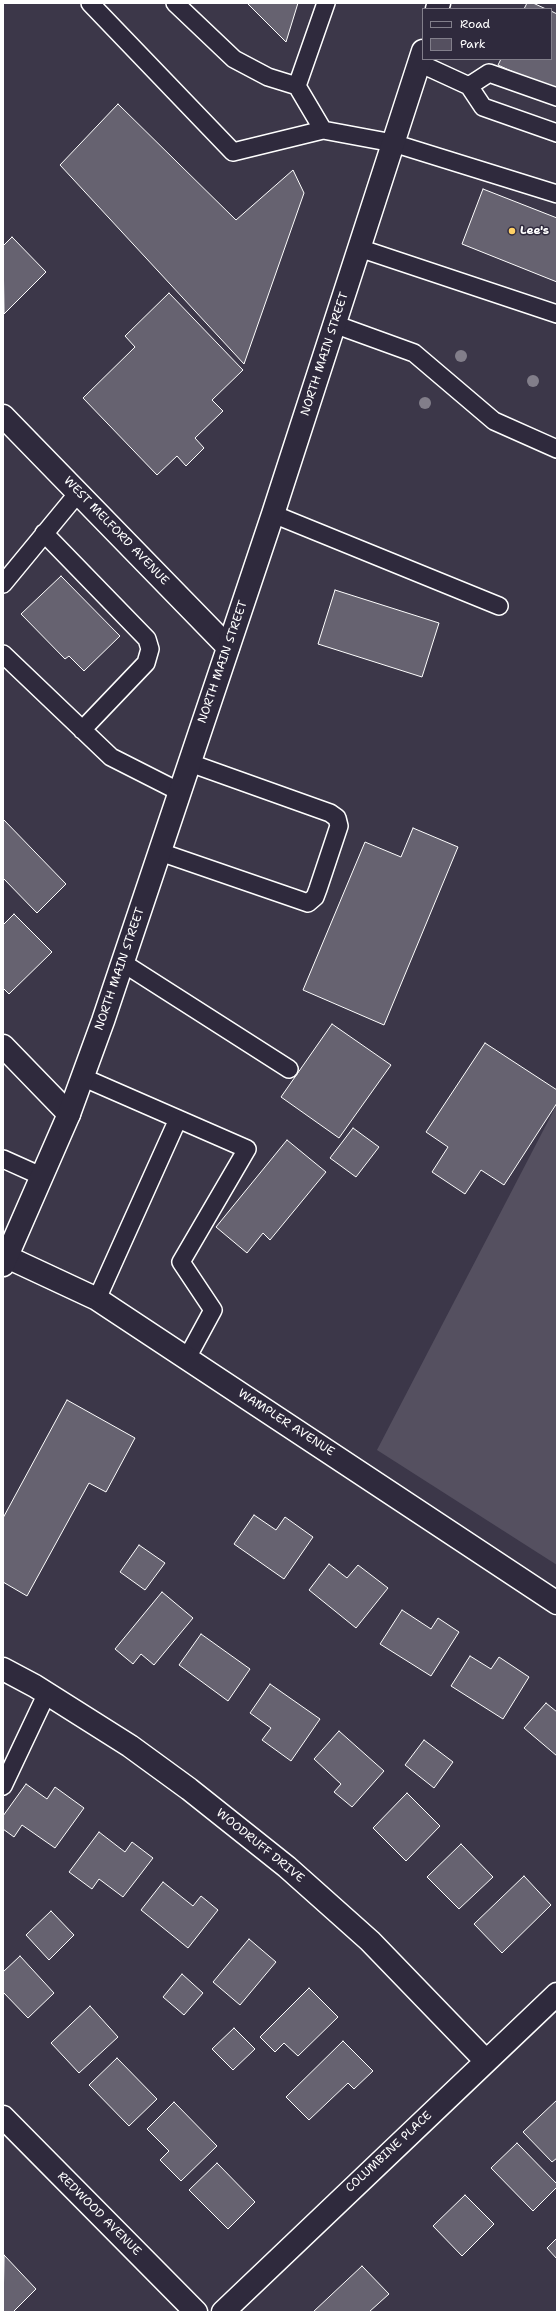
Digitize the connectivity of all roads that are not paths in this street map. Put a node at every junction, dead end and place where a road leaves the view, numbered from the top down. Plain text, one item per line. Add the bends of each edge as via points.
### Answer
1 (90, 3) edge
2 (175, 3) edge
3 (326, 3) edge
4 (421, 57) edge
5 (426, 60) edge
6 (297, 86) junction
7 (469, 86) junction
8 (557, 97) edge
9 (323, 130) junction
10 (557, 132) edge
11 (393, 143) junction
12 (557, 194) edge
13 (359, 248) junction
14 (557, 314) edge
15 (334, 324) junction
16 (3, 416) edge
17 (557, 449) edge
18 (78, 493) junction
19 (273, 514) junction
20 (44, 533) junction
21 (3, 584) edge
22 (499, 606) dead end
23 (228, 647) junction
24 (3, 654) edge
25 (82, 730) junction
26 (190, 763) junction
27 (180, 792) junction
28 (160, 852) junction
29 (123, 963) junction
30 (3, 1046) edge
31 (290, 1069) dead end
32 (82, 1077) junction
33 (69, 1114) junction
34 (178, 1119) junction
35 (3, 1159) edge
36 (41, 1176) junction
37 (4, 1259) edge
38 (97, 1299) junction
39 (187, 1358) junction
40 (557, 1603) edge
41 (3, 1669) edge
42 (47, 1693) junction
43 (3, 1786) edge
44 (557, 1994) edge
45 (486, 2061) junction
46 (3, 2117) edge
47 (196, 2312) edge
48 (222, 2312) edge

1 - 9 lane via 233,152
2 - 6 lane via 234,59 268,77
3 - 6 lane
4 - 11 street, NORTH MAIN STREET
5 - 7 lane
6 - 9 lane
7 - 8 lane via 489,73
7 - 10 lane via 484,107
9 - 11 lane
11 - 12 lane
11 - 13 street, NORTH MAIN STREET
13 - 14 lane
13 - 15 street, NORTH MAIN STREET
15 - 17 lane via 414,353 494,421
15 - 19 street, NORTH MAIN STREET
16 - 18 street, WEST MELFORD AVENUE
18 - 20 lane
18 - 23 street, WEST MELFORD AVENUE
19 - 22 lane
19 - 23 street, NORTH MAIN STREET
20 - 21 lane
20 - 25 lane via 147,640 150,650 146,663
23 - 26 street, NORTH MAIN STREET
24 - 25 lane
25 - 27 lane via 111,757
26 - 27 street, NORTH MAIN STREET
26 - 28 lane via 330,813 336,818 339,826 315,897 308,902
27 - 28 street, NORTH MAIN STREET
28 - 29 street, NORTH MAIN STREET
29 - 31 lane
29 - 32 street, NORTH MAIN STREET
30 - 33 street
32 - 33 street, NORTH MAIN STREET
32 - 34 lane
33 - 36 street, NORTH MAIN STREET
34 - 38 lane
34 - 39 lane via 247,1149 181,1262 213,1310
35 - 36 lane
36 - 37 street, NORTH MAIN STREET
37 - 38 street, WAMPLER AVENUE
38 - 39 street, WAMPLER AVENUE
39 - 40 street, WAMPLER AVENUE
41 - 42 street, WOODRUFF DRIVE
42 - 43 lane
42 - 45 street, WOODRUFF DRIVE via 130,1746 177,1780 287,1867 370,1942
44 - 45 street, COLUMBINE PLACE
45 - 48 street, COLUMBINE PLACE
46 - 47 street, REDWOOD AVENUE

